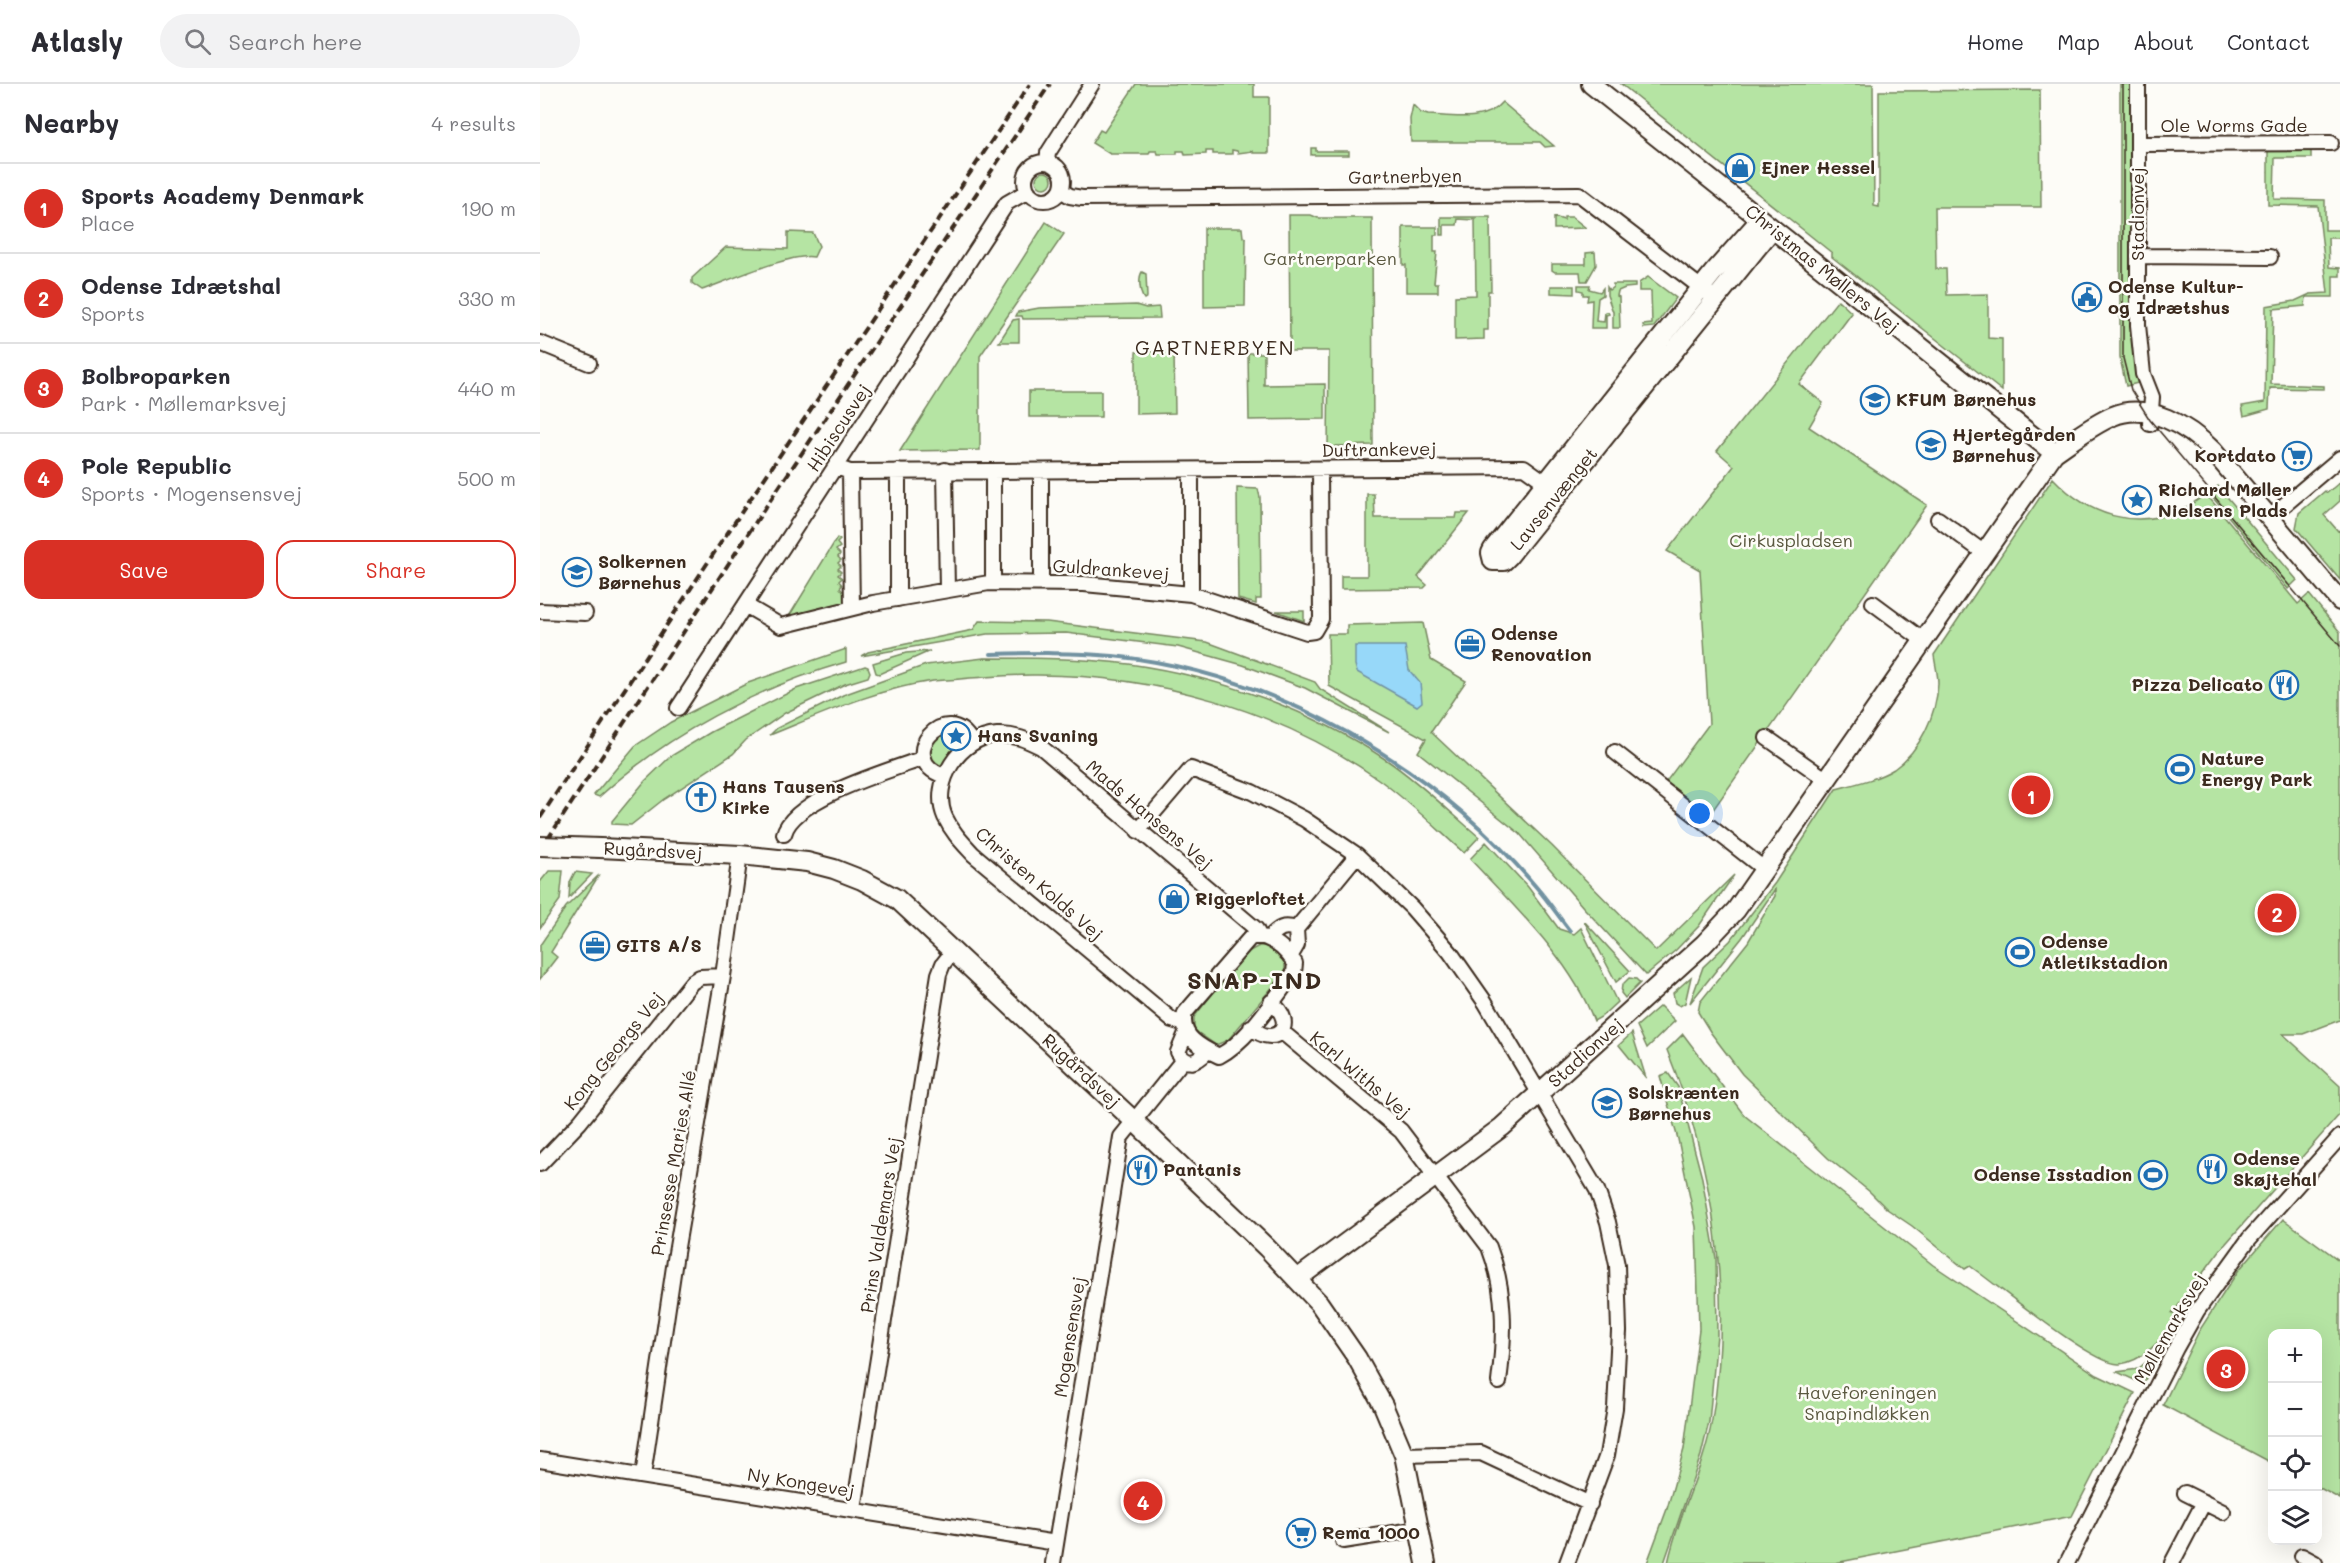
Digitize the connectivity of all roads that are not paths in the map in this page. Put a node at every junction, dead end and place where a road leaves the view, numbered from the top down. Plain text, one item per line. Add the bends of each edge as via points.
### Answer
1 (1092, 84) edge
2 (1591, 84) edge
3 (2138, 84) edge
4 (2138, 144) junction
5 (2331, 144) dead end
6 (1047, 162) junction
7 (1061, 190) junction
8 (1028, 191) junction
9 (1766, 224) junction
10 (2138, 256) junction
11 (2270, 257) dead end
12 (1708, 293) junction
13 (540, 343) edge
14 (589, 363) dead end
15 (2151, 419) junction
16 (2054, 453) junction
17 (2340, 458) edge
18 (836, 467) junction
19 (1320, 469) junction
20 (945, 470) junction
21 (1191, 470) junction
22 (898, 471) junction
23 (993, 471) junction
24 (1041, 471) junction
25 (850, 472) junction
26 (1553, 488) joint
27 (2269, 518) junction
28 (1938, 519) dead end
29 (1983, 552) junction
30 (993, 583) junction
31 (1041, 584) junction
32 (947, 590) junction
33 (1191, 594) junction
34 (898, 599) junction
35 (2340, 602) edge
36 (1873, 603) dead end
37 (745, 605) junction
38 (852, 608) junction
39 (540, 611) edge
40 (585, 613) dead end
41 (1923, 640) junction
42 (678, 708) dead end
43 (1767, 738) dead end
44 (972, 744) junction
45 (1615, 752) dead end
46 (924, 759) junction
47 (944, 776) junction
48 (1827, 780) junction
49 (1138, 831) junction
50 (784, 834) dead end
51 (540, 846) edge
52 (740, 855) junction
53 (1357, 855) junction
54 (1764, 869) junction
55 (1296, 929) junction
56 (1264, 937) junction
57 (954, 950) junction
58 (1290, 957) junction
59 (723, 976) junction
60 (1271, 1002) junction
61 (1251, 1027) junction
62 (1184, 1028) junction
63 (1281, 1031) junction
64 (1208, 1051) junction
65 (1182, 1060) junction
66 (1539, 1095) junction
67 (1133, 1120) junction
68 (2340, 1137) edge
69 (540, 1164) edge
70 (1435, 1177) junction
71 (1297, 1279) junction
72 (1499, 1382) dead end
73 (1404, 1455) junction
74 (540, 1460) edge
75 (643, 1476) junction
76 (2185, 1493) dead end
77 (2204, 1502) junction
78 (1590, 1504) junction
79 (854, 1509) junction
80 (2223, 1512) dead end
81 (1419, 1529) junction
82 (1343, 1541) dead end
83 (1056, 1543) junction
84 (2302, 1556) dead end
85 (1053, 1563) edge
86 (1426, 1563) edge
87 (1567, 1563) edge
88 (2067, 1563) edge
89 (2172, 1563) edge
90 (2315, 1563) edge

1 - 6 street via 1048,153
2 - 9 street, Christmas Møllers Vej
3 - 4 street, Stadionvej
4 - 5 street, Ole Worms Gade
4 - 10 street, Stadionvej
6 - 7 street via 1062,173
6 - 8 street via 1028,169
7 - 8 street via 1055,197 1042,200
7 - 12 street, Gartnerbyen via 1082,198 1579,194
8 - 18 street, Hibiscusvej via 1007,203
9 - 12 street, Lavsenvænget
9 - 16 street, Christmas Møllers Vej
10 - 11 street
10 - 15 street, Stadionvej via 2139,346 2143,374 2152,397
12 - 26 street, Lavsenvænget
13 - 14 street
15 - 16 street, Stadionvej via 2121,414 2083,432
15 - 27 street, Stadionvej via 2183,428 2205,442
16 - 29 street, Stadionvej
17 - 27 street
18 - 25 street, Duftrankevej
18 - 37 street, Hibiscusvej
19 - 21 street, Duftrankevej
19 - 26 street, Duftrankevej via 1524,467
19 - 33 street, Guldrankevej via 1321,620 1314,631
20 - 22 street, Duftrankevej
20 - 23 street, Duftrankevej
20 - 32 street
21 - 24 street, Duftrankevej
21 - 33 street
22 - 25 street, Duftrankevej
22 - 34 street
23 - 24 street, Duftrankevej
23 - 30 street
24 - 31 street
25 - 38 street
27 - 35 street, Stadionvej
28 - 29 street
29 - 41 street, Stadionvej
30 - 31 street, Guldrankevej
30 - 32 street, Guldrankevej
31 - 33 street, Guldrankevej
32 - 34 street, Guldrankevej
34 - 38 street, Guldrankevej
36 - 41 street
37 - 38 street, Guldrankevej via 781,626
37 - 42 street, Hibiscusvej via 694,696
39 - 40 street
41 - 48 street, Stadionvej
43 - 48 street
44 - 46 street via 959,729 940,727 926,740
44 - 47 street via 954,760
44 - 49 street, Mads Hansens Vej via 995,735 1017,736 1041,747
45 - 54 street
46 - 47 street via 935,773
46 - 50 street via 847,785 802,810 786,825
47 - 62 street, Christen Kolds Vej via 944,815 956,837
48 - 54 street, Stadionvej
49 - 53 street via 1191,769 1252,792
49 - 56 street, Mads Hansens Vej
51 - 52 street, Rugårdsvej, bridge
52 - 57 street, Rugårdsvej via 807,862 862,880 897,899
52 - 59 street, Prinsesse Maries Allé
53 - 55 street
53 - 66 street via 1412,908 1450,952 1485,1002
54 - 66 street, Stadionvej via 1736,910 1704,945
55 - 56 street via 1285,926
55 - 58 street via 1298,945
56 - 58 street, Mads Hansens Vej
56 - 62 street via 1250,938 1215,977 1185,1013
57 - 67 street, Rugårdsvej
57 - 79 street, Prins Valdemars Vej via 939,974
58 - 60 street via 1295,963 1294,973
59 - 69 street, Kong Georgs Vej via 700,977 692,982 580,1122
59 - 75 street, Prinsesse Maries Allé
60 - 61 street
60 - 63 street via 1284,1015
61 - 63 street via 1267,1037
61 - 64 street via 1230,1050 1219,1056
62 - 64 street, Christen Kolds Vej
62 - 65 street via 1178,1052
63 - 70 street, Karl Withs Vej via 1401,1131
64 - 65 street via 1198,1061
65 - 67 street, Mogensensvej
66 - 70 street, Stadionvej
66 - 78 street via 1597,1190 1617,1265 1615,1408 1607,1455
67 - 71 street, Rugårdsvej
67 - 83 street, Mogensensvej via 1121,1137
68 - 88 street, Møllemarksvej via 2249,1239 2197,1311
70 - 71 street, Stadionvej
70 - 72 street, Karl Withs Vej via 1489,1248 1498,1270 1503,1351
71 - 73 street, Rugårdsvej via 1319,1303 1357,1358
73 - 78 street via 1481,1453
73 - 81 street, Rugårdsvej
74 - 75 street, Ny Kongevej
75 - 79 street, Ny Kongevej
76 - 77 street
77 - 80 street
77 - 89 street
78 - 87 street
79 - 83 street, Ny Kongevej
81 - 82 street
81 - 86 street, Rugårdsvej
83 - 85 street, Mogensensvej
84 - 90 street

